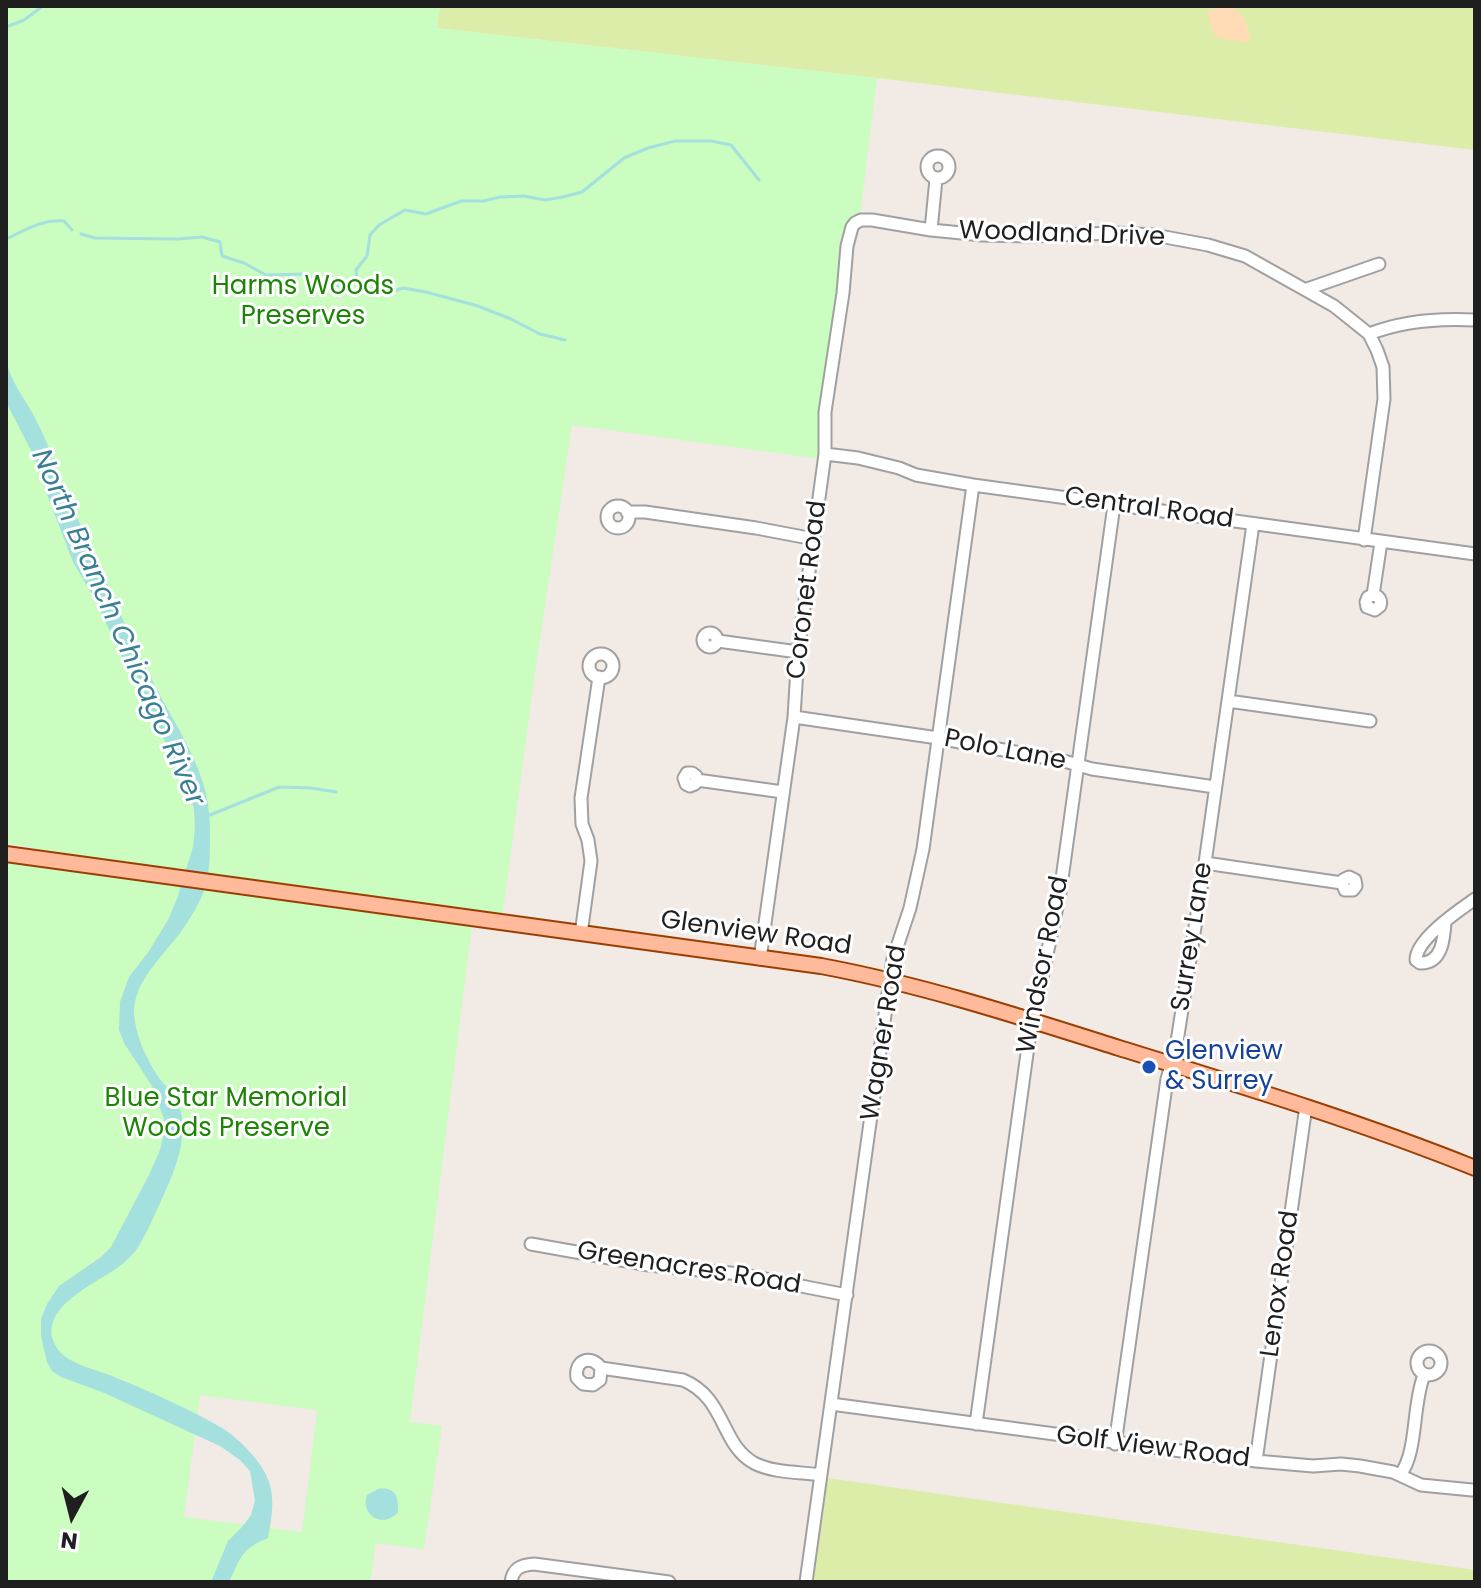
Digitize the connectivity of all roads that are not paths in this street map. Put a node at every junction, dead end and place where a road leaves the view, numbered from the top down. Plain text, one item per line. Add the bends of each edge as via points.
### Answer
1 (936, 179) dead end
2 (855, 223) joint
3 (931, 230) junction
4 (1379, 264) dead end
5 (1307, 289) junction
6 (1475, 320) edge
7 (1369, 334) junction
8 (825, 454) junction
9 (973, 485) junction
10 (1114, 505) junction
11 (627, 512) dead end
12 (1253, 524) junction
13 (814, 539) junction
14 (1364, 540) junction
15 (1381, 542) junction
16 (1475, 554) edge
17 (1373, 595) dead end
18 (718, 641) dead end
19 (798, 652) junction
20 (599, 677) dead end
21 (1228, 701) junction
22 (794, 717) junction
23 (1370, 721) dead end
24 (938, 738) junction
25 (1078, 765) junction
26 (697, 780) dead end
27 (1215, 787) junction
28 (783, 792) junction
29 (6, 854) edge
30 (1205, 863) junction
31 (1342, 883) dead end
32 (1475, 899) edge
33 (1445, 922) dead end
34 (581, 934) junction
35 (760, 959) junction
36 (890, 979) junction
37 (1033, 1021) junction
38 (1171, 1064) junction
39 (1306, 1106) junction
40 (1475, 1168) edge
41 (531, 1244) dead end
42 (847, 1295) junction
43 (601, 1368) dead end
44 (1424, 1375) dead end
45 (831, 1404) junction
46 (976, 1424) junction
47 (1115, 1444) junction
48 (1256, 1461) junction
49 (821, 1475) junction
50 (1400, 1475) junction
51 (1472, 1490) dead end
52 (511, 1582) edge
53 (669, 1582) edge
54 (806, 1582) edge

1 - 3 street
2 - 3 street, Woodland Drive via 872,220
2 - 8 street, Coronet Road via 847,246 825,412
3 - 5 street, Woodland Drive via 1178,238 1245,256
4 - 5 street
5 - 7 street, Woodland Drive
6 - 7 street via 1418,322
7 - 14 street via 1383,367 1384,399
8 - 9 street, Central Road
8 - 13 street, Coronet Road
9 - 10 street, Central Road
9 - 24 street, Wagner Road
10 - 12 street, Central Road
10 - 25 street, Windsor Road
11 - 13 street
12 - 14 street, Central Road
12 - 21 street, Surrey Lane
13 - 19 street, Coronet Road
14 - 15 street, Central Road
15 - 16 street, Central Road
15 - 17 street
18 - 19 street
19 - 22 street, Coronet Road
20 - 34 street via 581,798 591,861
21 - 23 street
21 - 27 street, Surrey Lane
22 - 24 street, Polo Lane
22 - 28 street, Coronet Road
24 - 25 street, Polo Lane
24 - 36 street, Wagner Road via 923,849
25 - 27 street, Polo Lane
25 - 37 street, Windsor Road via 1058,904
26 - 28 street
27 - 30 street, Surrey Lane
28 - 35 street, Coronet Road
29 - 34 main road, Glenview Road
30 - 31 street
30 - 38 street, Surrey Lane
32 - 33 street
34 - 35 main road, Glenview Road
35 - 36 main road, Glenview Road
36 - 37 main road, Glenview Road
36 - 42 street, Wagner Road
37 - 38 main road, Glenview Road
37 - 46 street, Windsor Road
38 - 39 main road, Glenview Road
38 - 47 street, Surrey Lane
39 - 40 main road, Glenview Road
39 - 48 street, Lenox Road
41 - 42 street, Greenacres Road
42 - 45 street, Wagner Road
43 - 49 street via 694,1384 754,1463
44 - 50 street via 1409,1460
45 - 46 street, Golf View Road
45 - 49 street, Wagner Road
46 - 47 street, Golf View Road
47 - 48 street, Golf View Road
48 - 50 street, Golf View Road via 1350,1465
49 - 54 street, Wagner Road
50 - 51 street, Golf View Road via 1421,1485
52 - 53 street via 519,1567 534,1564

